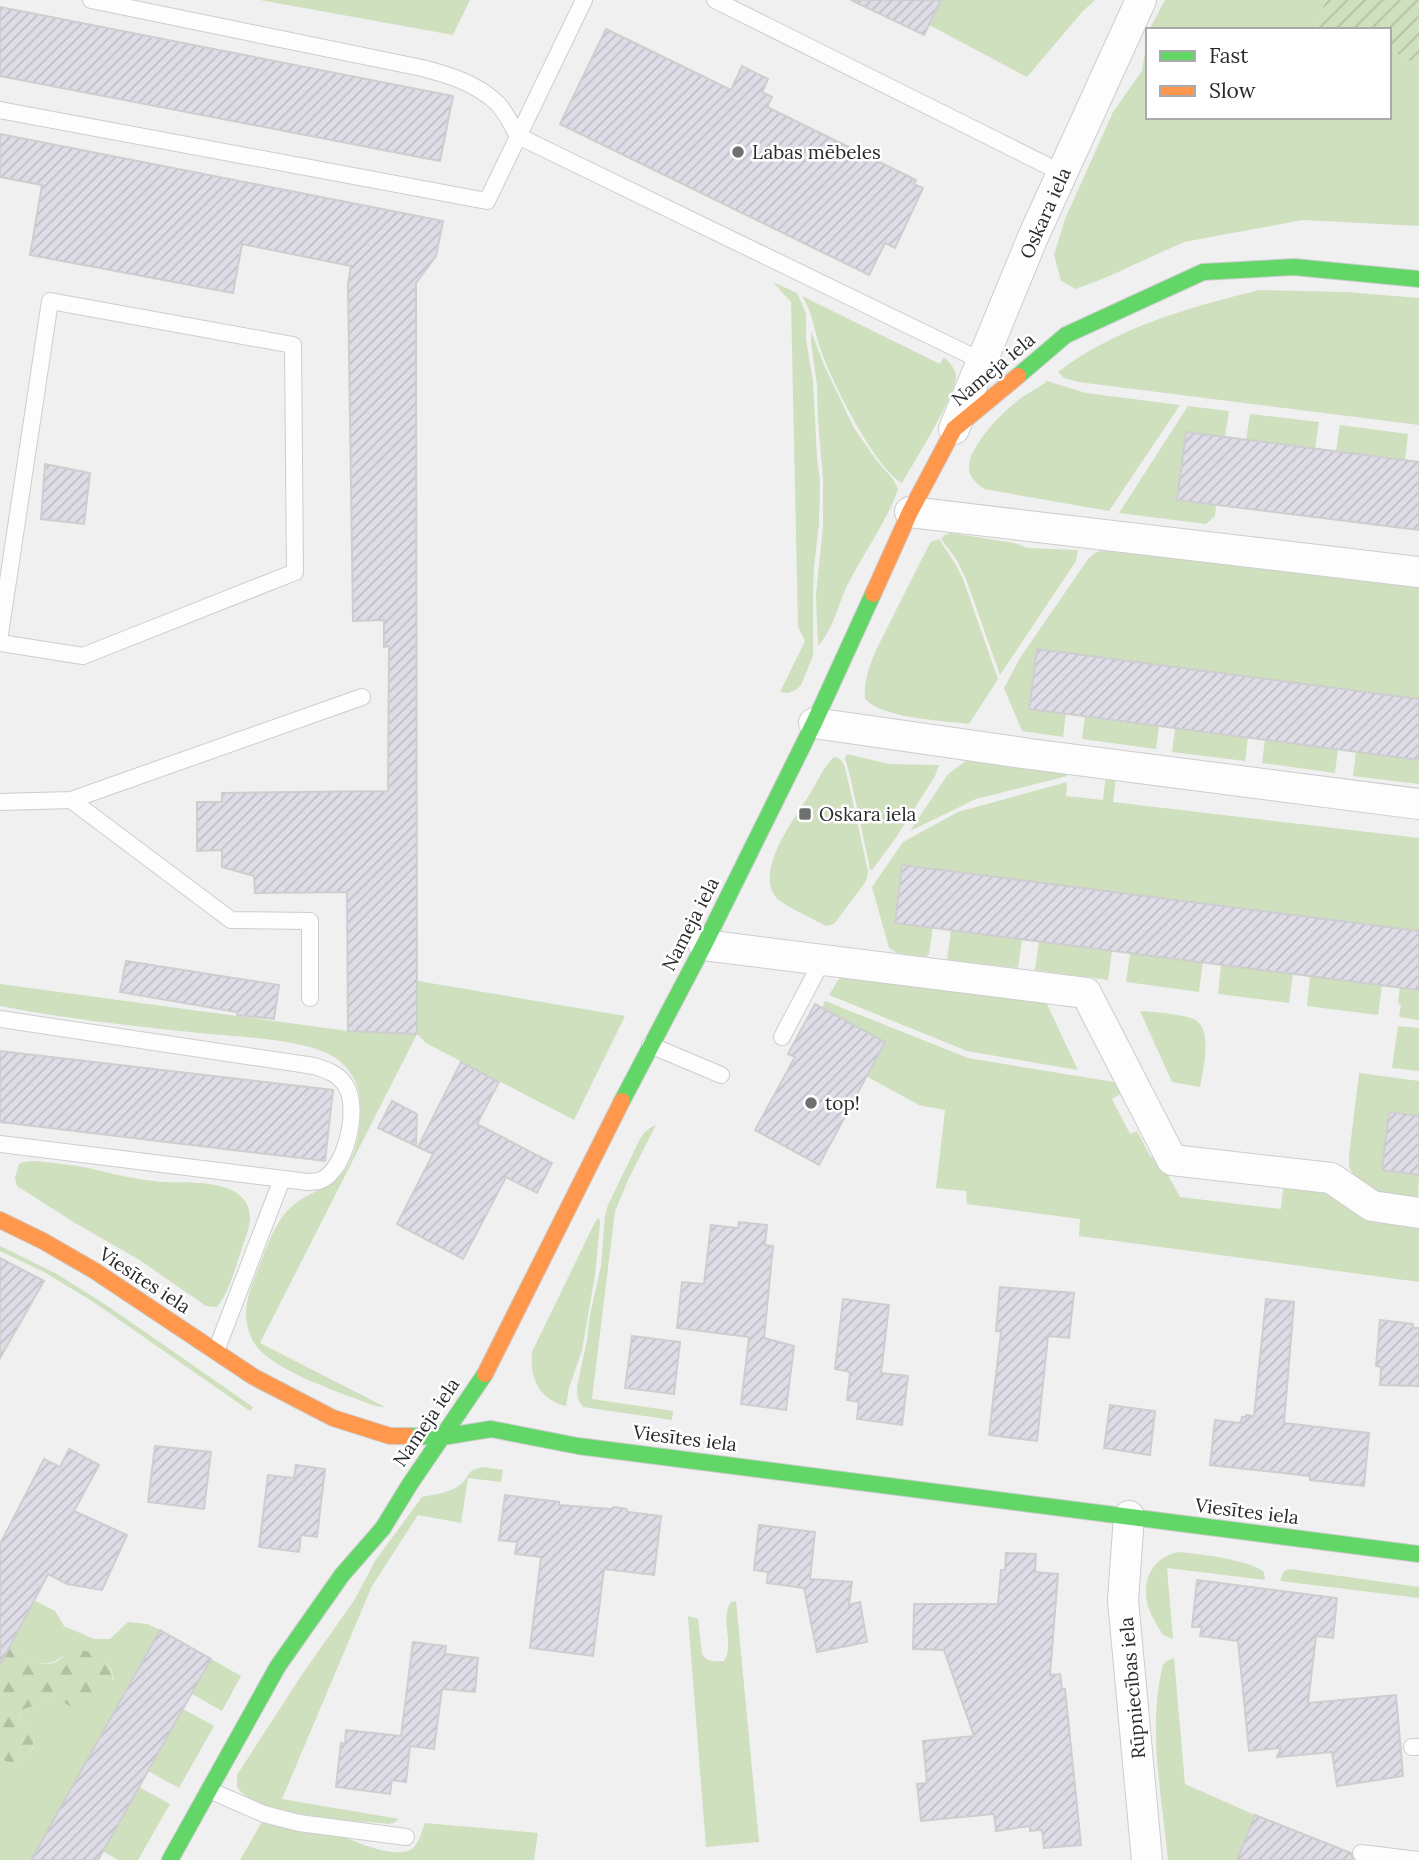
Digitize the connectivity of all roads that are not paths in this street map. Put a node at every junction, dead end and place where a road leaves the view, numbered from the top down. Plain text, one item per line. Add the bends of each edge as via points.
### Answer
1 (91, 0) edge
2 (584, 0) edge
3 (715, 0) edge
4 (1141, 0) edge
5 (0, 110) edge
6 (518, 136) junction
7 (1062, 173) junction
8 (1419, 279) edge
9 (982, 361) junction
10 (954, 429) junction
11 (910, 512) junction
12 (7, 537) edge
13 (1419, 572) edge
14 (0, 634) edge
15 (0, 643) edge
16 (362, 697) dead end
17 (814, 723) junction
18 (71, 800) junction
19 (0, 802) edge
20 (1419, 803) edge
21 (704, 945) junction
22 (823, 960) junction
23 (310, 998) dead end
24 (0, 1019) edge
25 (782, 1037) dead end
26 (650, 1045) junction
27 (721, 1076) dead end
28 (0, 1144) edge
29 (282, 1179) junction
30 (1419, 1213) edge
31 (0, 1220) edge
32 (216, 1351) junction
33 (442, 1437) junction
34 (1129, 1516) junction
35 (1419, 1554) edge
36 (209, 1790) junction
37 (406, 1837) dead end
38 (1361, 1853) dead end
39 (170, 1860) edge
40 (1147, 1860) edge
41 (1419, 1860) edge

1 - 6 lane via 458,78 498,104
2 - 6 lane
3 - 7 lane
4 - 7 street, Oskara iela
5 - 6 lane via 487,201
6 - 9 lane
7 - 9 street, Oskara iela
8 - 10 street, Nameja iela via 1294,267 1203,272 1066,335
9 - 10 street, Oskara iela
10 - 11 street, Nameja iela
11 - 13 street
11 - 17 street, Nameja iela
12 - 14 lane
12 - 15 lane via 50,301 293,345 295,572 83,656
16 - 18 lane
17 - 20 street
17 - 21 street, Nameja iela
18 - 19 lane
18 - 23 lane via 230,920 310,921
21 - 22 street
21 - 26 street, Nameja iela
22 - 25 lane
22 - 30 street via 1086,993 1172,1160 1331,1178 1372,1206
24 - 29 lane via 303,1064 333,1073 348,1088 351,1099 344,1150 332,1171 319,1181
26 - 27 lane
26 - 33 street, Nameja iela via 486,1372
28 - 29 lane
29 - 32 lane
31 - 32 street, Viesītes iela via 95,1271
32 - 33 street, Viesītes iela via 254,1377 333,1418 390,1436
33 - 34 street, Viesītes iela via 491,1429 578,1446
33 - 36 street, Nameja iela via 383,1528 342,1575 278,1666
34 - 35 street, Viesītes iela
34 - 40 street, Rūpniecības iela via 1123,1600
36 - 37 lane via 264,1814 299,1823
36 - 39 street, Nameja iela
38 - 41 lane

